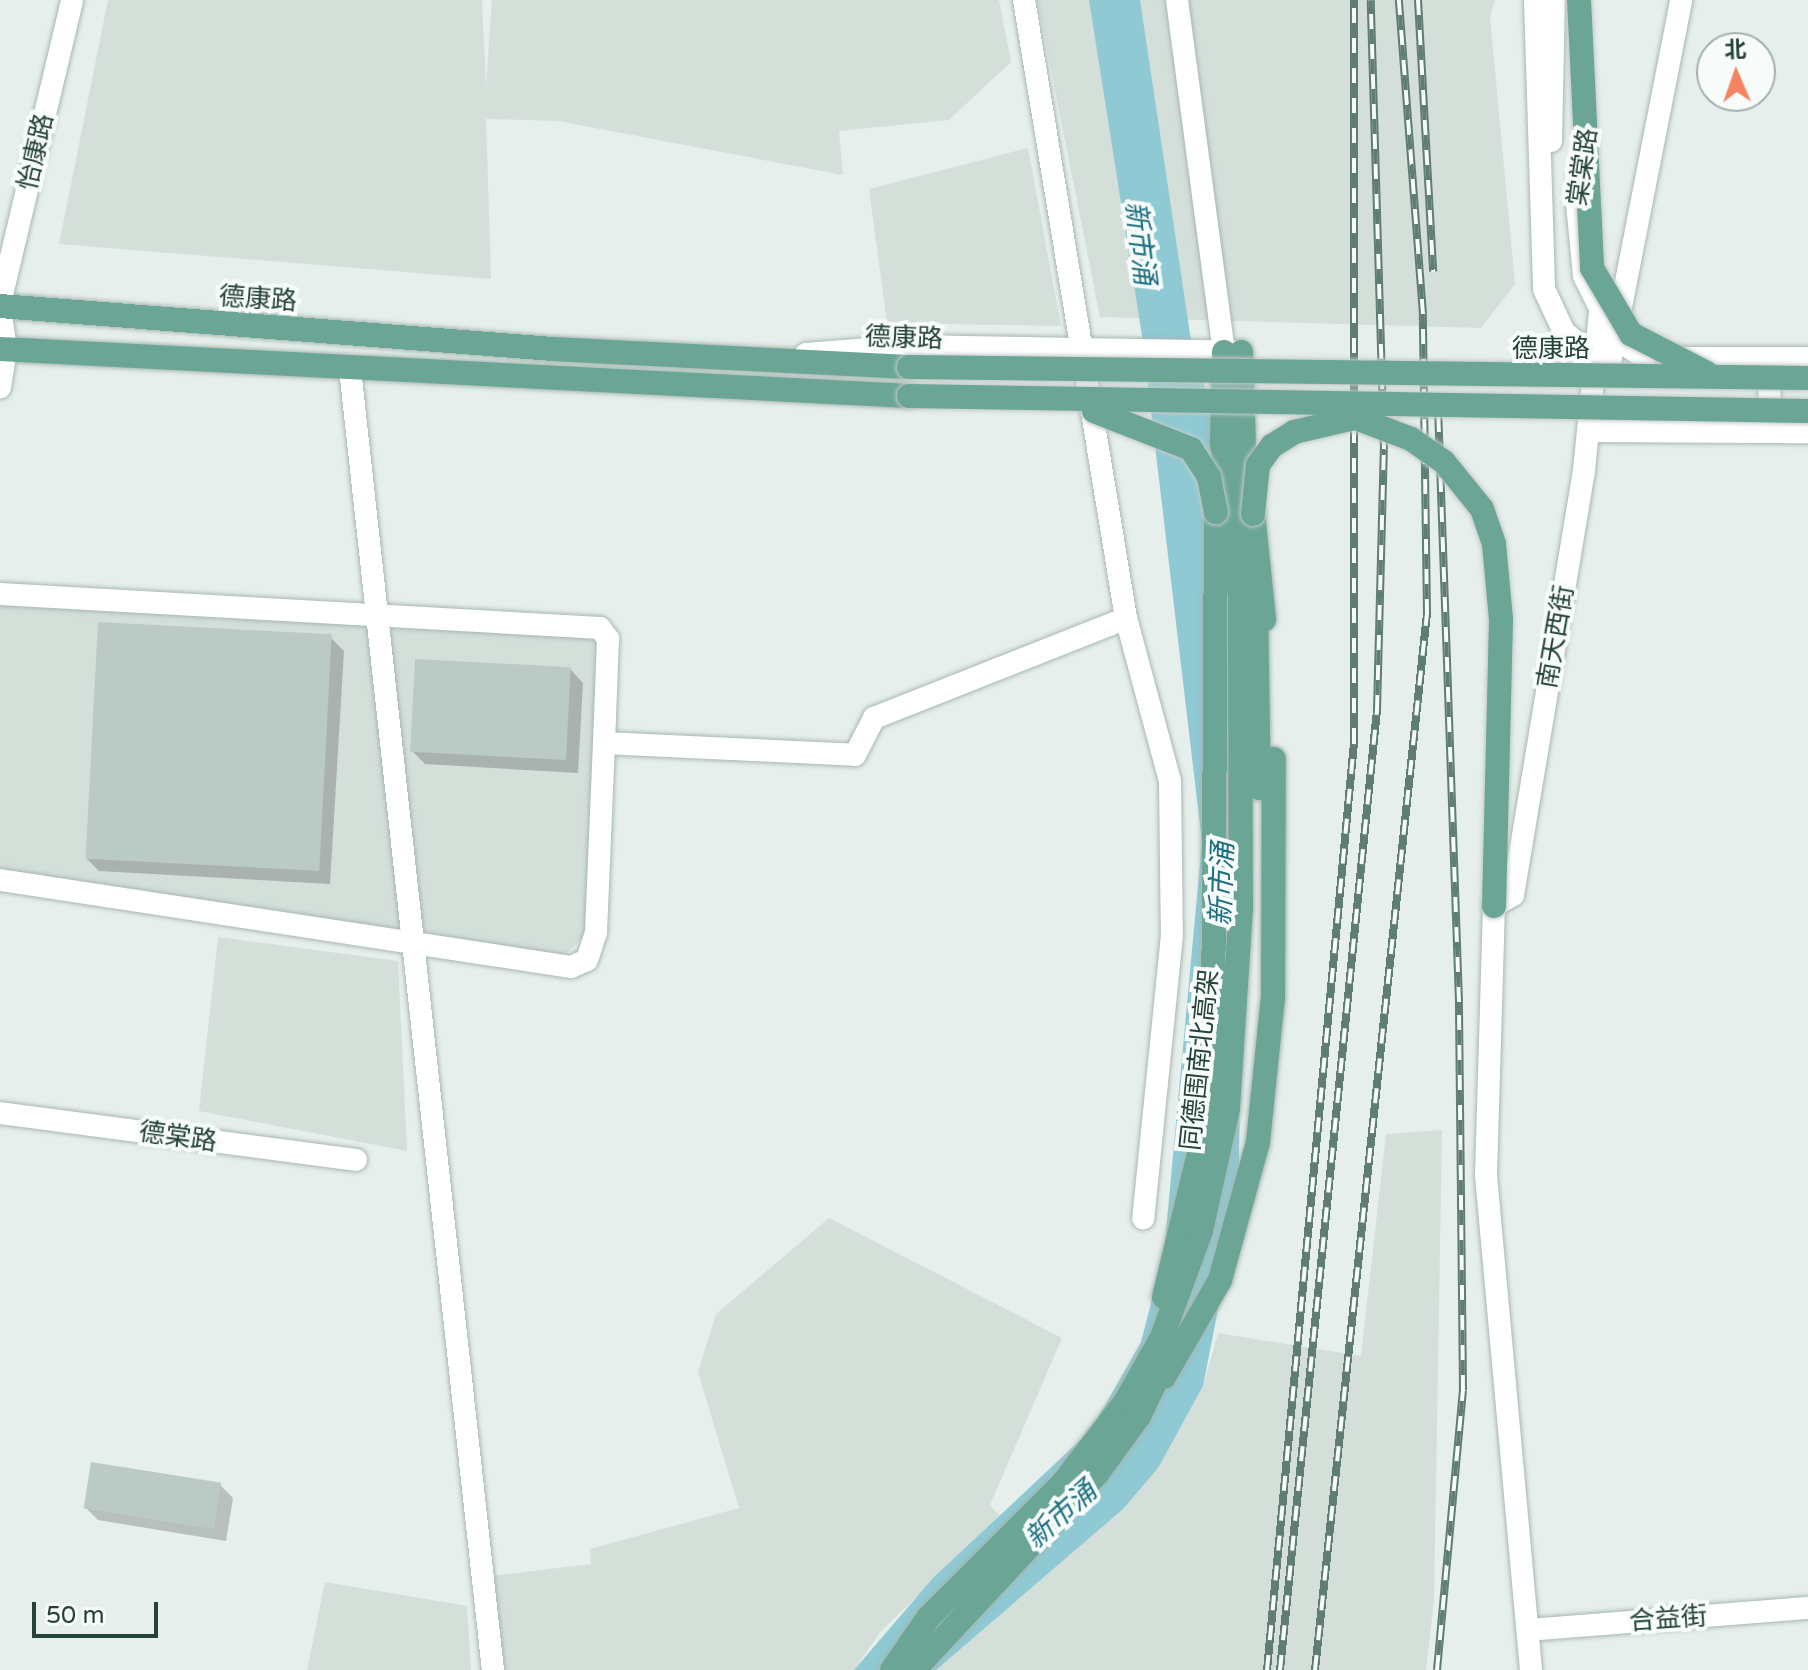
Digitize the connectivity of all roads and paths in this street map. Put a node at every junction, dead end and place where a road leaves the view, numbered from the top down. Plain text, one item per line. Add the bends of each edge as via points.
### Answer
1 (72, 0) edge
2 (1024, 0) edge
3 (1535, 0) edge
4 (1554, 0) edge
5 (1579, 0) edge
6 (1588, 0) edge
7 (1681, 0) edge
8 (1178, 3) edge
9 (1539, 241) junction
10 (0, 306) edge
11 (3, 349) edge
12 (1080, 349) junction
13 (1608, 351) junction
14 (1224, 352) junction
15 (1539, 358) dead end
16 (1768, 358) junction
17 (1808, 358) edge
18 (761, 359) junction
19 (350, 369) junction
20 (1745, 378) junction
21 (1808, 378) edge
22 (0, 388) edge
23 (1061, 401) junction
24 (1431, 408) junction
25 (1808, 411) edge
26 (1356, 418) junction
27 (1589, 431) junction
28 (1770, 432) junction
29 (1808, 432) edge
30 (0, 594) edge
31 (377, 611) junction
32 (1126, 618) junction
33 (1251, 684) junction
34 (604, 743) junction
35 (0, 880) edge
36 (1494, 906) junction
37 (414, 943) junction
38 (0, 1113) edge
39 (356, 1160) dead end
40 (1143, 1219) dead end
41 (1148, 1363) junction
42 (1139, 1416) junction
43 (1808, 1608) edge
44 (1528, 1630) junction
45 (493, 1670) edge
46 (892, 1670) edge
47 (914, 1670) edge
48 (1531, 1670) edge

1 - 10 street, 怡康路
2 - 12 street
3 - 9 street, 棠棠路
4 - 9 street via 1553,105
5 - 20 main road, bridge via 1584,219 1607,302 1631,334 1656,350 1688,367
6 - 13 street, 棠棠路 via 1591,107 1576,233
7 - 13 street
8 - 14 street
9 - 13 street, 棠棠路 via 1551,307 1564,332
10 - 11 street
10 - 18 main road, 德康路
11 - 19 main road
11 - 22 street
12 - 14 street
12 - 18 street via 907,346
12 - 32 street
13 - 15 street
13 - 16 street via 1645,358
13 - 27 street, 南天西街
14 - 33 main road, 同德围南北高架
16 - 17 street
16 - 28 street
18 - 20 main road, 德康路, bridge via 909,367
19 - 23 main road, bridge
19 - 31 street
20 - 21 main road, 德康路, bridge
23 - 24 main road, bridge
23 - 41 main road, bridge via 1191,449 1209,477 1218,532 1213,1044 1199,1153
24 - 25 main road, bridge
24 - 26 main road, bridge
26 - 36 main road, bridge via 1444,462 1467,485 1494,544 1501,620
26 - 42 main road, bridge via 1294,432 1272,446 1253,488 1275,793 1265,1088 1244,1205 1220,1280
27 - 28 street
27 - 36 street, 南天西街 via 1513,895
28 - 29 street
30 - 31 street
31 - 34 street via 600,628 608,639
31 - 37 street
32 - 34 street via 874,718 855,755
32 - 40 street via 1170,781 1172,935
33 - 41 main road, 同德围南北高架 via 1228,1108 1201,1231
33 - 42 main road, 同德围南北高架 via 1254,977 1241,1114 1212,1247
34 - 37 street via 596,933 587,960 571,967
35 - 37 street
36 - 44 street via 1486,1175
37 - 45 street
38 - 39 street, 德棠路
41 - 46 main road, 同德围南北高架 via 1063,1483 928,1618
42 - 47 main road, 同德围南北高架 via 1097,1474
43 - 44 street, 合益街
44 - 48 street

